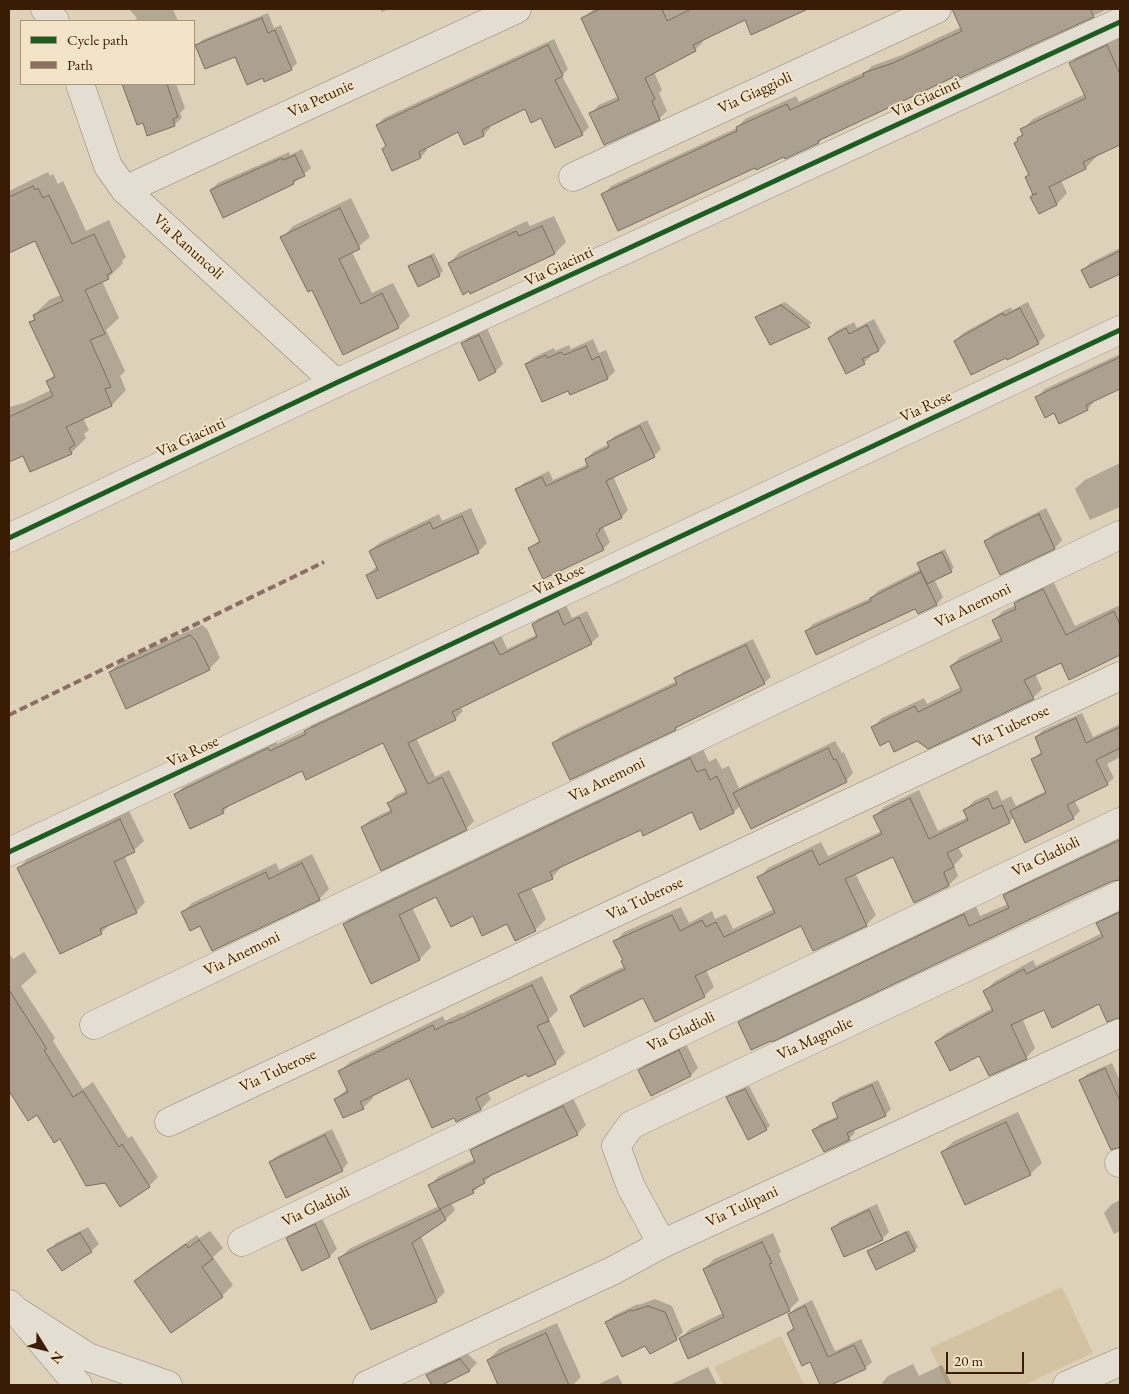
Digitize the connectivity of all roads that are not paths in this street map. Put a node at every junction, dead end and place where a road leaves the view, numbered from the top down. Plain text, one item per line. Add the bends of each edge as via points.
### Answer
1 (45, 9) edge
2 (517, 9) edge
3 (936, 9) edge
4 (54, 20) edge
5 (1120, 22) edge
6 (80, 85) edge
7 (573, 177) dead end
8 (125, 190) junction
9 (1120, 330) edge
10 (336, 383) junction
11 (1120, 535) edge
12 (9, 538) edge
13 (1120, 676) edge
14 (1120, 822) edge
15 (9, 852) edge
16 (1120, 895) edge
17 (94, 1025) dead end
18 (1120, 1033) edge
19 (169, 1122) dead end
20 (242, 1242) dead end
21 (662, 1244) junction
22 (12, 1307) edge
23 (1120, 1362) edge
24 (78, 1385) edge
25 (168, 1385) edge
26 (367, 1385) edge
27 (1067, 1385) edge

1 - 4 street
2 - 8 street, Via Petunie
3 - 7 street, Via Giaggioli
5 - 10 street, Via Giacinti
6 - 8 street, Via Ranuncoli via 108,166
8 - 10 street, Via Ranuncoli
9 - 15 street, Via Rose
10 - 12 street, Via Giacinti
11 - 17 street, Via Anemoni
13 - 19 street, Via Tuberose
14 - 20 street, Via Gladioli
16 - 21 street, Via Magnolie via 632,1125 616,1146 631,1187
18 - 21 street, Via Tulipani
21 - 26 street, Via Tulipani via 614,1270
22 - 24 street
22 - 25 street via 88,1357
23 - 27 street

